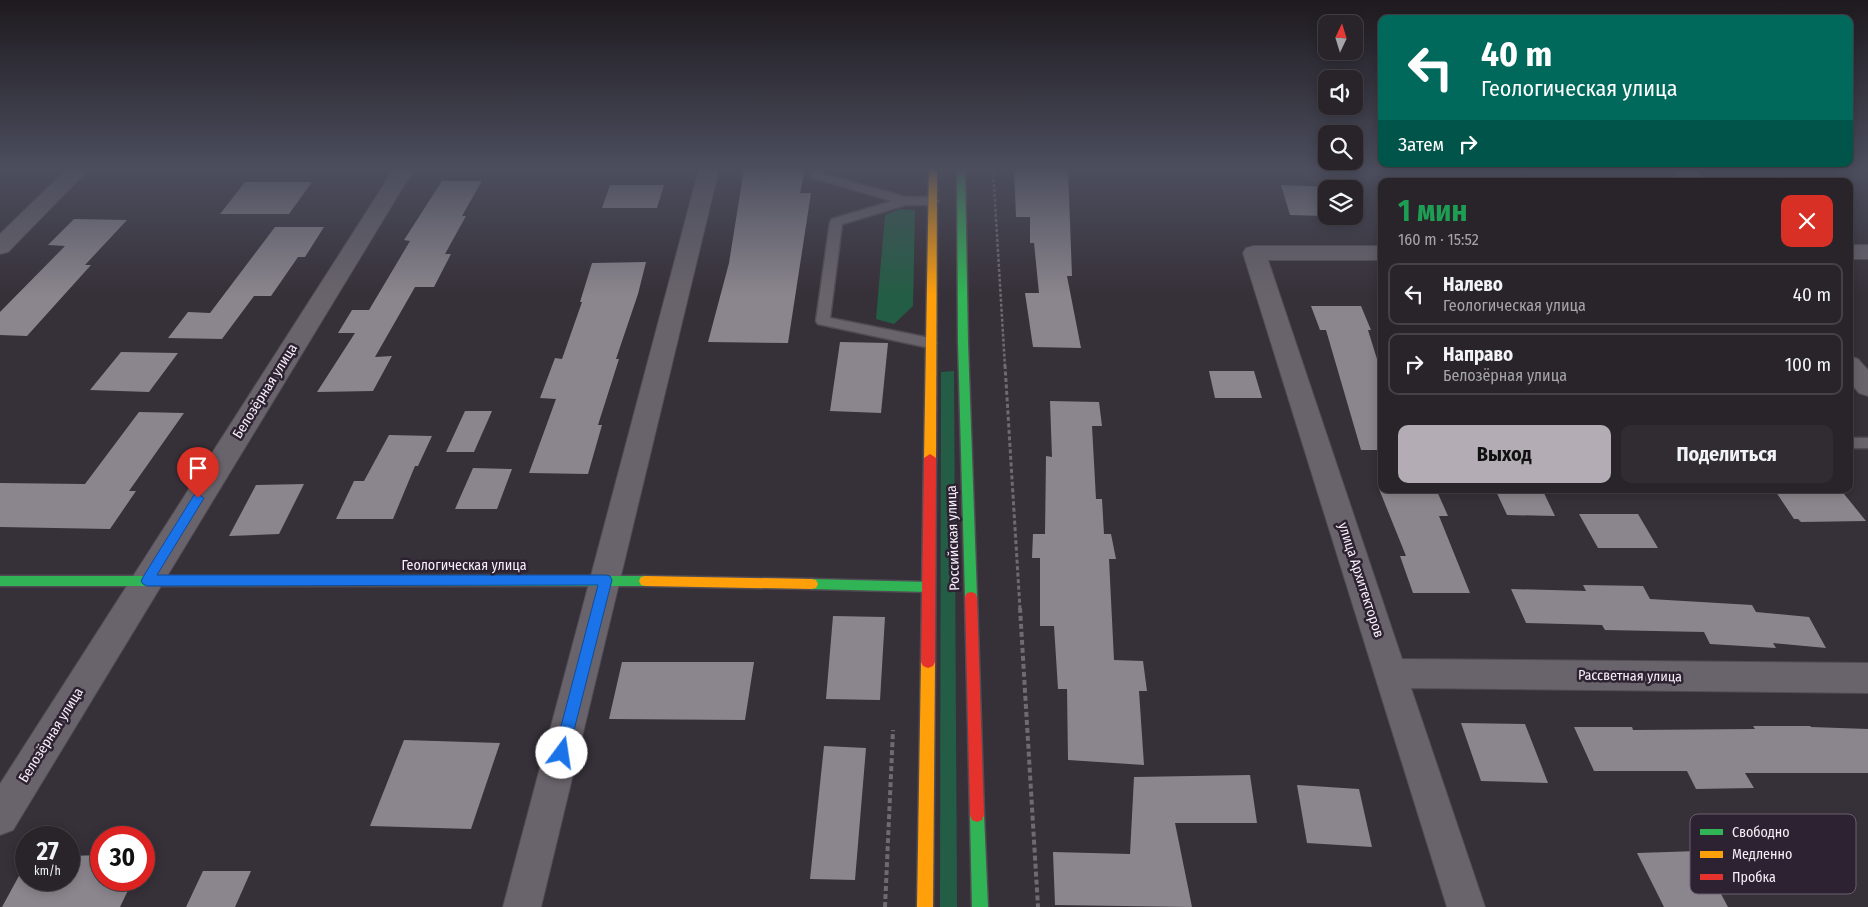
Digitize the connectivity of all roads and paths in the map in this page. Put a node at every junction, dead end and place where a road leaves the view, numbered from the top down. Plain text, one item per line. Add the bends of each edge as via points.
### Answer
1 (36, 211) edge
2 (378, 211) edge
3 (698, 211) edge
4 (872, 211) edge
5 (932, 211) edge
6 (961, 211) edge
7 (997, 211) edge
8 (0, 247) edge
9 (1853, 252) edge
10 (1868, 252) edge
11 (1378, 253) edge
12 (930, 343) junction
13 (1853, 369) edge
14 (1868, 387) edge
15 (1853, 443) edge
16 (1868, 443) edge
17 (606, 580) junction
18 (0, 581) edge
19 (147, 581) junction
20 (928, 587) junction
21 (1391, 673) junction
22 (1868, 678) edge
23 (893, 722) dead end
24 (0, 816) edge
25 (522, 907) edge
26 (885, 907) edge
27 (925, 907) edge
28 (980, 907) edge
29 (1038, 907) edge
30 (1466, 907) edge

1 - 8 street
2 - 19 street, Белозёрная улица
3 - 17 street
4 - 12 lane via 836,222 823,321
5 - 12 main road, Российская улица
6 - 28 main road, Российская улица
7 - 29 path
9 - 10 street
11 - 21 street, улица Архитекторов via 1254,253
12 - 20 main road, Российская улица
13 - 14 street
15 - 16 lane
17 - 19 main road, Геологическая улица
17 - 20 main road, Геологическая улица
17 - 25 street
18 - 19 main road, Геологическая улица
19 - 24 street, Белозёрная улица
20 - 27 main road, Российская улица
21 - 22 street, Рассветная улица
21 - 30 street, улица Архитекторов
23 - 26 path

